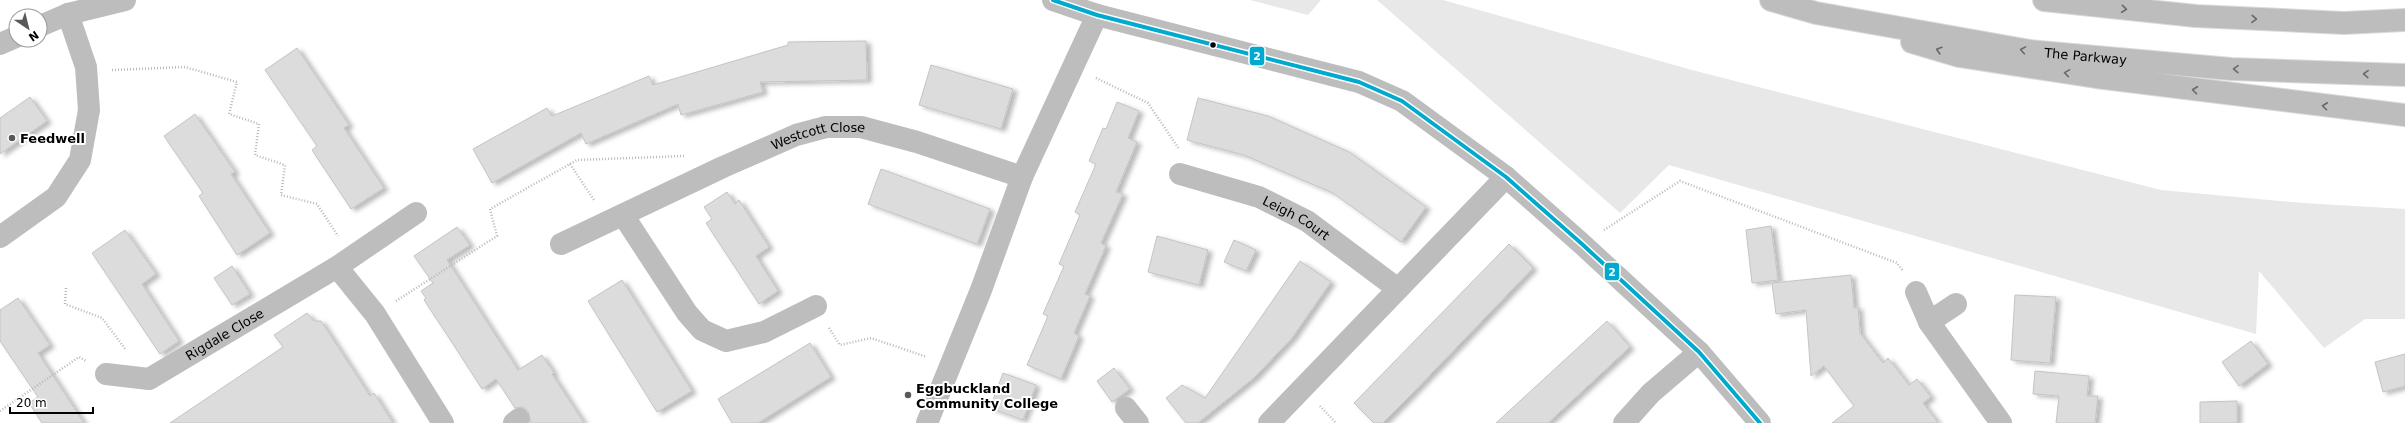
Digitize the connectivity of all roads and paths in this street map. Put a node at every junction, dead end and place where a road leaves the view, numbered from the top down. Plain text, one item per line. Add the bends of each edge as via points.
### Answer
1 (125, 0) edge
2 (1053, 0) edge
3 (1771, 0) edge
4 (2044, 0) edge
5 (2405, 8) edge
6 (1816, 13) junction
7 (68, 14) junction
8 (1097, 15) junction
9 (2405, 20) edge
10 (48, 23) edge
11 (2344, 23) junction
12 (86, 66) junction
13 (1073, 67) junction
14 (2405, 75) edge
15 (2405, 115) edge
16 (687, 155) dead end
17 (570, 164) junction
18 (1180, 174) joint
19 (1022, 177) junction
20 (1506, 177) junction
21 (590, 194) dead end
22 (416, 213) dead end
23 (623, 214) junction
24 (0, 237) edge
25 (561, 244) dead end
26 (1582, 244) junction
27 (337, 267) junction
28 (66, 288) dead end
29 (1398, 289) junction
30 (1916, 292) joint
31 (1956, 304) dead end
32 (816, 306) joint
33 (375, 314) junction
34 (1929, 322) junction
35 (1699, 352) junction
36 (106, 374) joint
37 (946, 376) junction
38 (149, 379) junction
39 (0, 411) edge
40 (443, 423) edge
41 (928, 423) edge
42 (1269, 423) edge
43 (1624, 423) edge
44 (1760, 423) edge
45 (2001, 423) edge

1 - 7 main road
2 - 8 main road
3 - 6 main road, The Parkway
4 -> 11 main road via 2196,16
5 - 11 main road
14 -> 6 main road, The Parkway via 2231,69 2030,51
15 -> 6 main road via 2164,86 1959,56
7 - 10 main road
7 - 12 main road
8 - 13 main road
8 - 20 main road via 1359,82 1402,101
9 - 11 main road
12 - 24 main road via 89,110 80,160 56,197
12 - 27 path via 116,71 185,67 236,82 229,114 260,124 255,155 285,165 281,195 317,204 342,241
13 - 18 path via 1148,103 1184,157
13 - 19 main road
16 - 17 path via 577,160
17 - 21 path
17 - 33 path via 490,209 497,236
18 - 29 main road, Leigh Court via 1259,197 1307,220
19 - 23 main road, Westcott Close via 917,142 861,127 826,127 796,135
19 - 37 main road via 981,290
20 - 26 main road
20 - 29 main road
22 - 27 main road, Rigdale Close
23 - 25 main road, Westcott Close
23 - 32 main road via 686,313 702,330 726,341 764,332
26 - 30 path via 1680,181 1897,263
26 - 35 main road
27 - 33 main road
27 - 38 main road, Rigdale Close
28 - 38 path via 65,304 102,318
29 - 42 main road
30 - 34 main road
31 - 34 main road
32 - 37 path via 840,345 871,338 905,348
33 - 40 main road
34 - 45 main road
35 - 43 main road via 1651,393
35 - 44 main road
36 - 38 main road
36 - 39 path via 79,357
37 - 41 main road

